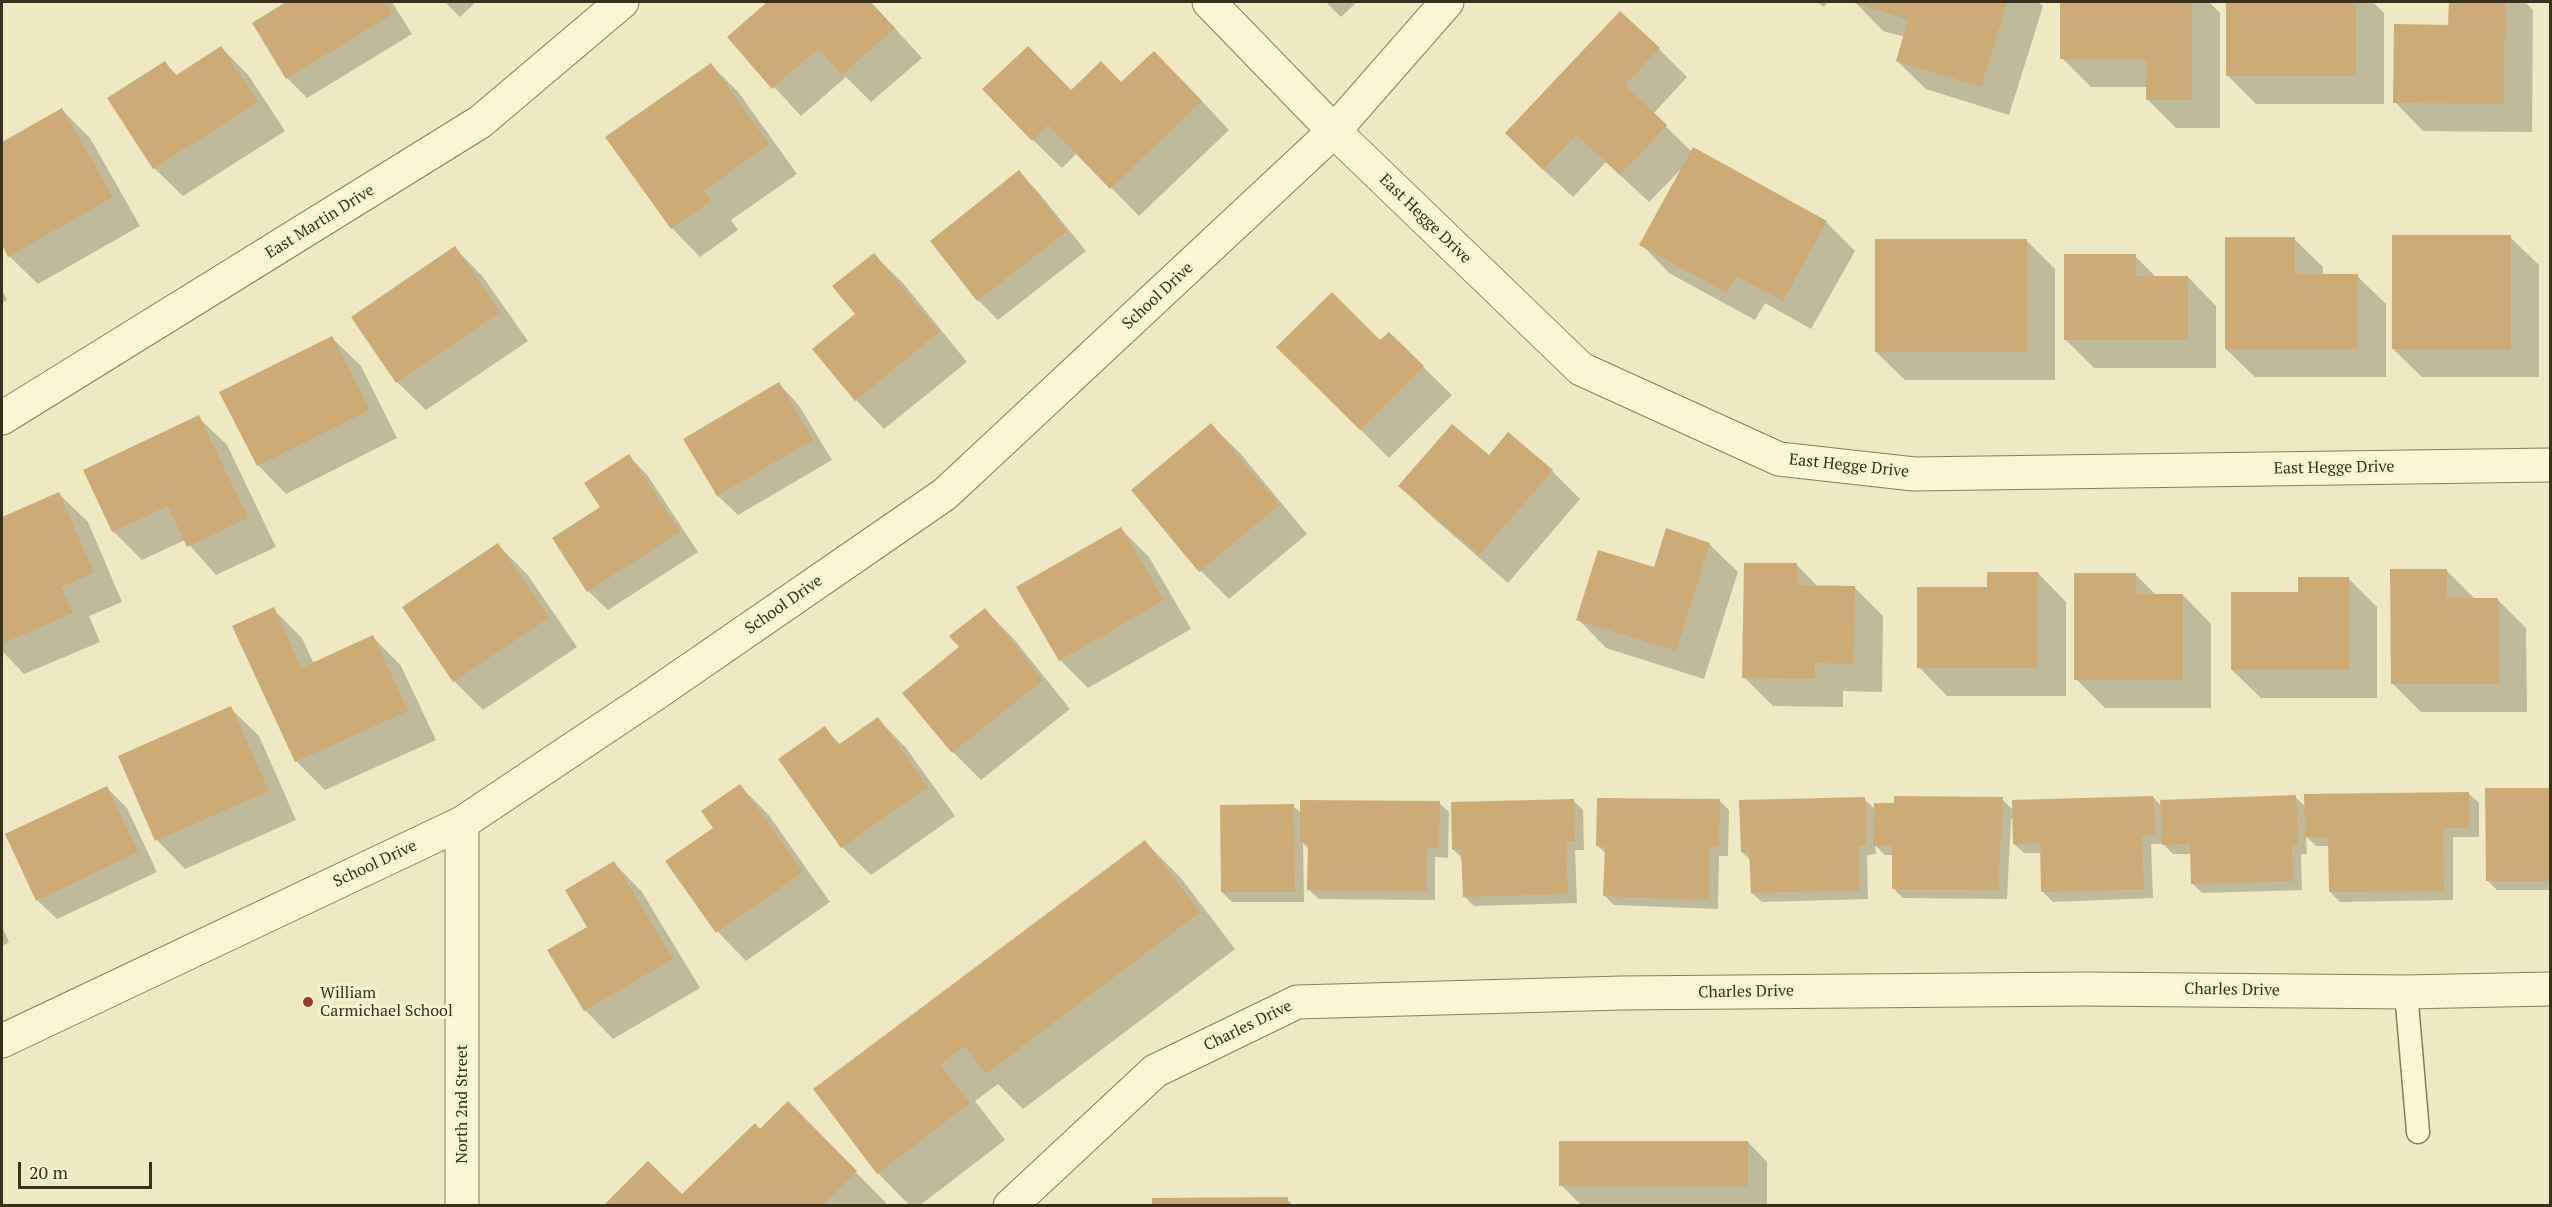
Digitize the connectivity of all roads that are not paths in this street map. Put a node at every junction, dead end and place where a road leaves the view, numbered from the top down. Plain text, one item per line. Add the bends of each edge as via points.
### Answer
1 (622, 2) edge
2 (1209, 2) edge
3 (1447, 2) edge
4 (1334, 131) junction
5 (2, 418) edge
6 (2550, 465) edge
7 (462, 823) junction
8 (2550, 989) edge
9 (2406, 992) junction
10 (2, 1041) edge
11 (2418, 1132) dead end
12 (462, 1206) edge
13 (1010, 1206) edge

1 - 5 street, East Martin Drive via 480,122
2 - 4 street, East Hegge Drive
3 - 4 street, School Drive
4 - 6 street, East Hegge Drive via 1581,369 1779,459 1914,474
4 - 7 street, School Drive via 945,494
7 - 10 street, School Drive
7 - 12 street, North 2nd Street
8 - 9 street, Charles Drive
9 - 11 lane
9 - 13 street, Charles Drive via 1622,993 1297,1002 1155,1071

